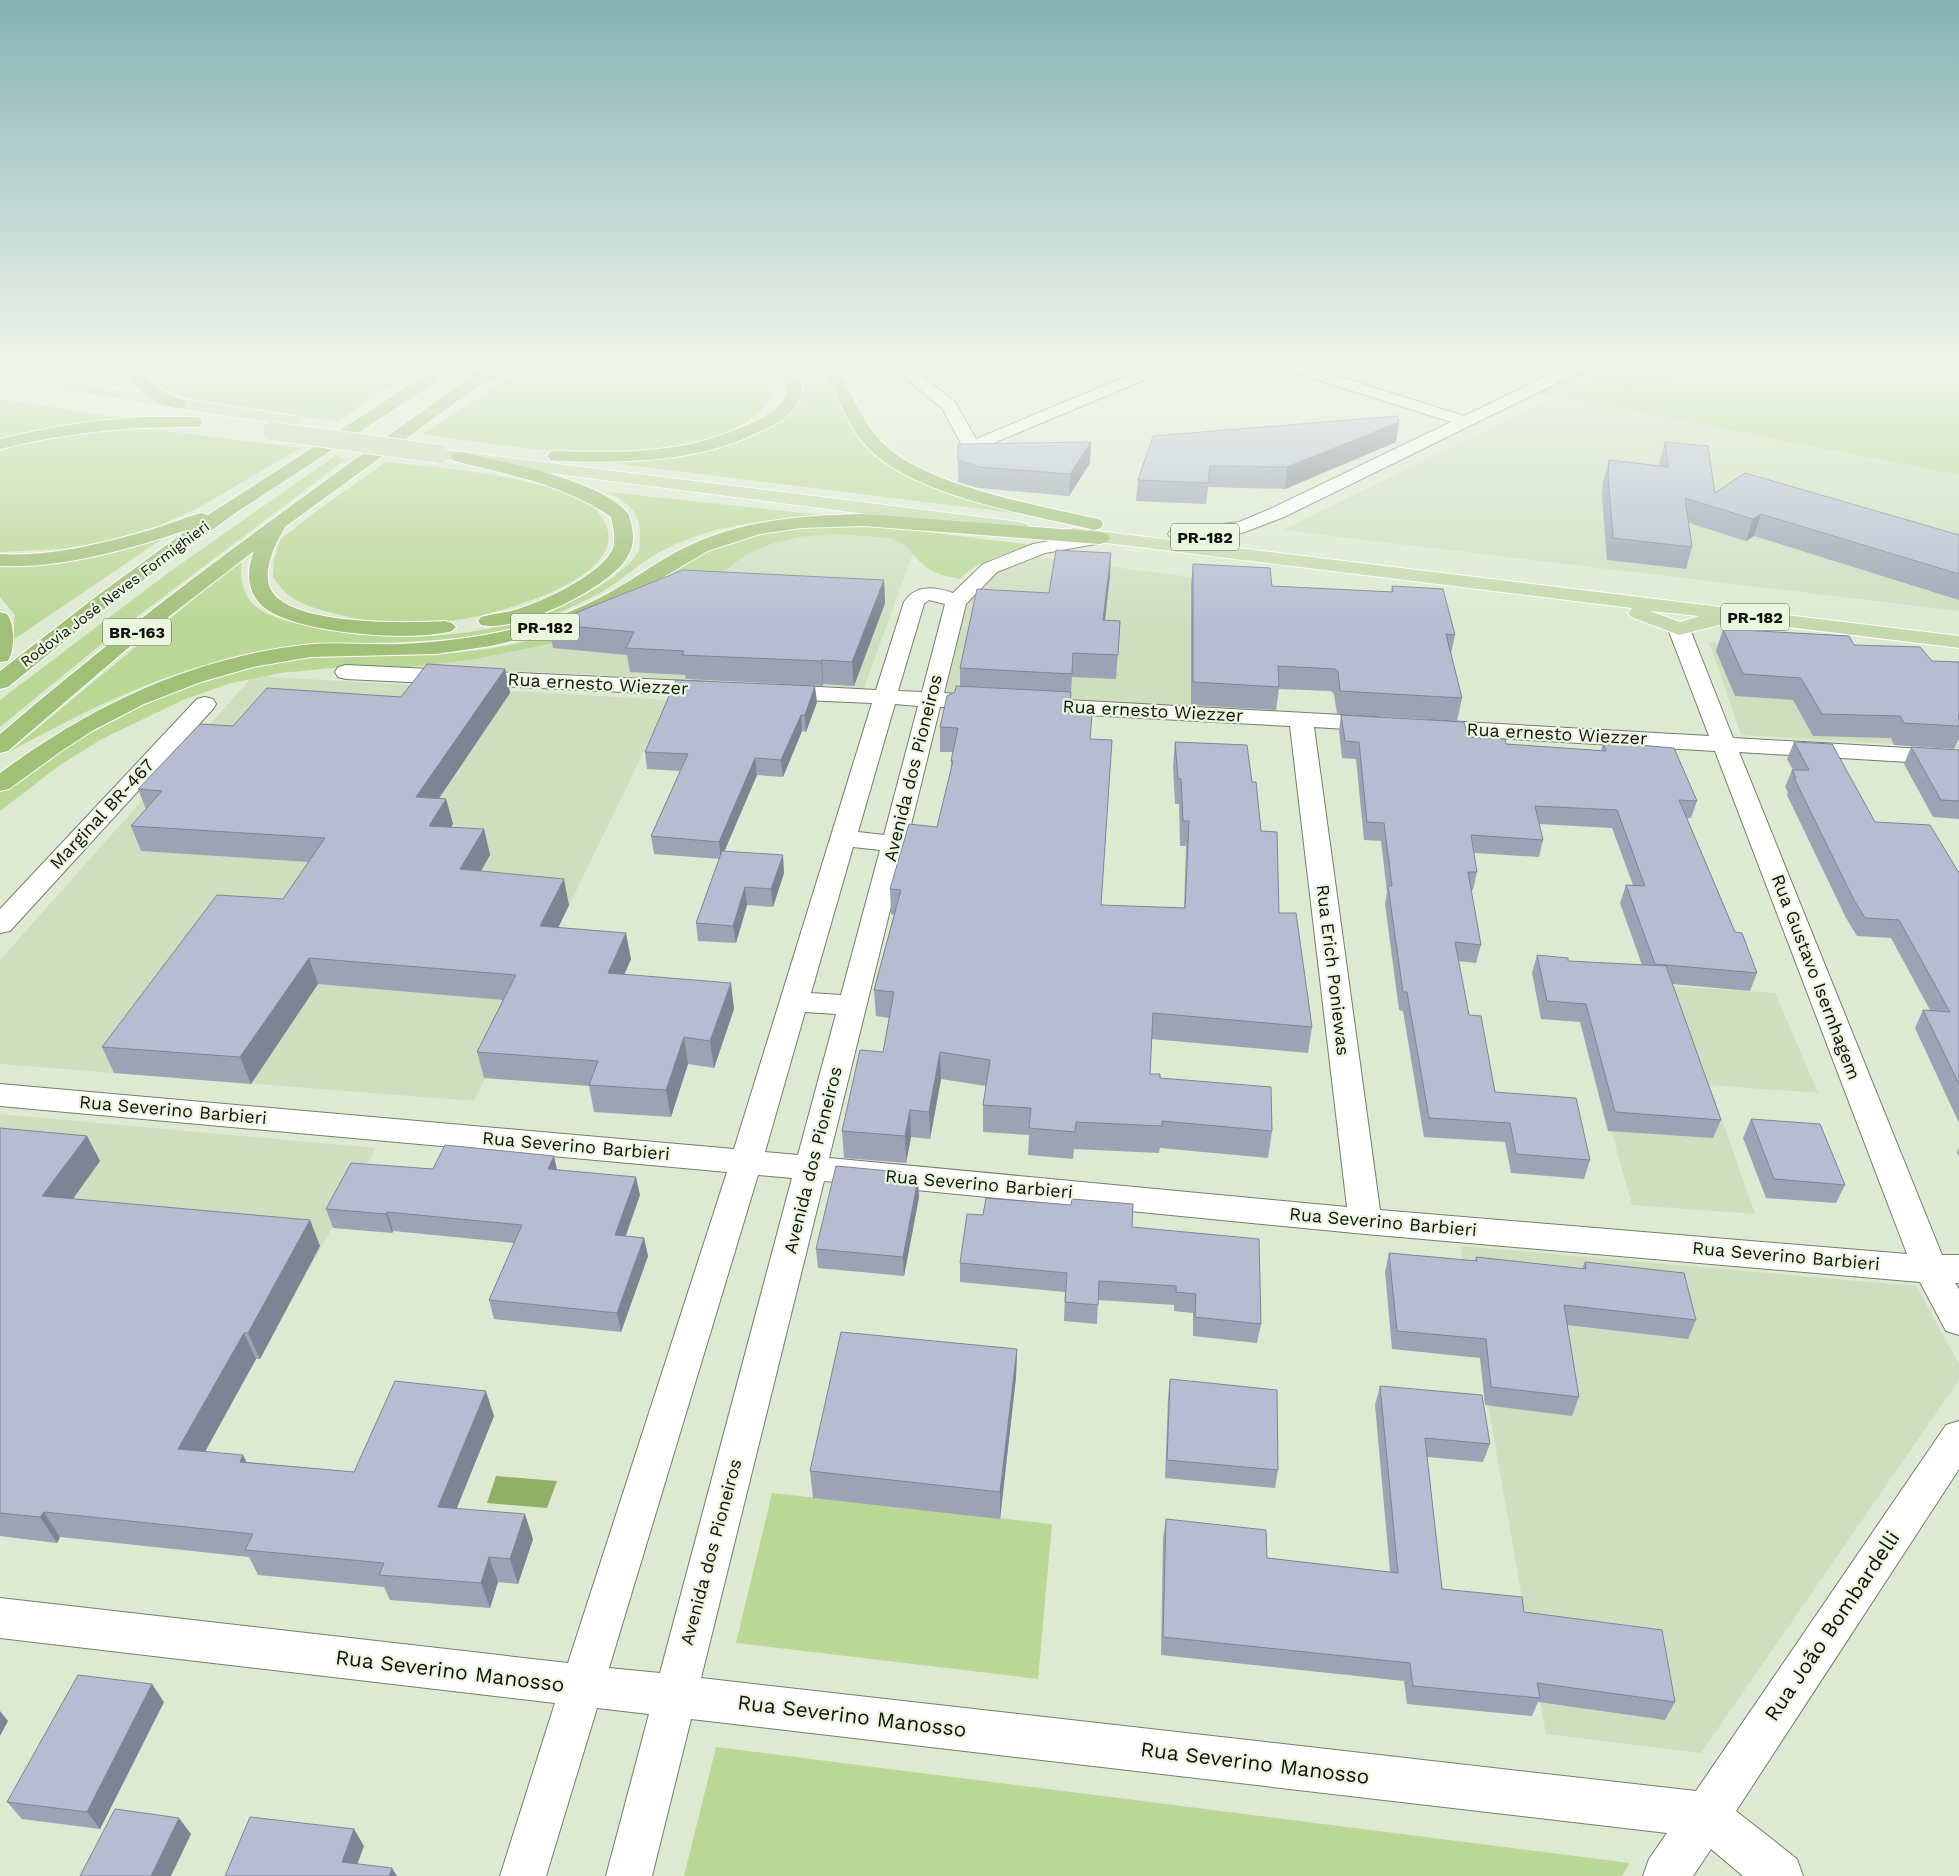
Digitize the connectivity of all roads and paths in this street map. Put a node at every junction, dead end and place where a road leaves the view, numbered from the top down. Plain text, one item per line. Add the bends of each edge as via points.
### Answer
1 (318, 452) edge
2 (376, 452) edge
3 (446, 452) edge
4 (450, 452) junction
5 (677, 452) edge
6 (882, 452) edge
7 (1406, 452) edge
8 (556, 456) junction
9 (230, 508) junction
10 (278, 522) junction
11 (1098, 531) junction
12 (1178, 534) junction
13 (0, 560) edge
14 (1552, 592) junction
15 (956, 602) junction
16 (1747, 616) junction
17 (0, 618) edge
18 (1959, 627) edge
19 (1679, 629) junction
20 (1959, 642) edge
21 (0, 656) edge
22 (346, 672) dead end
23 (0, 682) edge
24 (730, 690) edge
25 (759, 691) edge
26 (887, 697) junction
27 (930, 700) junction
28 (205, 704) dead end
29 (1301, 719) junction
30 (1724, 744) junction
31 (0, 746) edge
32 (1959, 758) edge
33 (0, 784) edge
34 (844, 839) junction
35 (894, 843) junction
36 (0, 925) edge
37 (794, 1002) junction
38 (852, 1004) junction
39 (0, 1095) edge
40 (746, 1162) junction
41 (811, 1168) junction
42 (1364, 1221) junction
43 (1945, 1269) edge
44 (1959, 1321) edge
45 (1959, 1437) edge
46 (0, 1618) edge
47 (580, 1686) junction
48 (674, 1696) junction
49 (1705, 1815) junction
50 (522, 1876) edge
51 (629, 1876) edge
52 (1666, 1876) edge
53 (1780, 1876) edge

1 - 9 highway, BR-163
2 - 10 highway, BR-163
3 - 4 main road, bridge
4 - 8 main road, PR-182
4 - 10 highway via 539,474 594,496 620,515 623,547 615,561 576,591 521,615 416,630 369,629 319,621 277,607 264,595 258,572 260,558
4 - 11 main road
5 - 8 highway via 619,458
6 - 11 highway via 942,485
7 - 12 street via 1242,527
8 - 11 main road, PR-182
9 - 13 highway via 140,540 110,547 61,556
9 - 23 highway, Rodovia José Neves Formighieri / BR-163 via 105,599
10 - 31 highway, BR-163 via 169,605
11 - 12 main road, PR-182
11 - 14 main road, PR-182
11 - 15 street via 1040,548 990,568
11 - 33 highway, PR-182 via 864,520 775,525 700,547 610,600 549,626 520,634 399,650 313,650 227,668 166,688 114,709 81,728
12 - 18 main road, PR-182
14 - 16 main road, PR-182
14 - 19 main road via 1646,615
15 - 26 street via 938,595 918,597 914,602
15 - 27 street, Avenida dos Pioneiros
16 - 19 main road via 1697,623
16 - 20 main road, PR-182
17 - 21 highway
19 - 30 street, Rua Gustavo Isernhagem
22 - 24 street, Rua ernesto Wiezzer
25 - 26 street, Rua ernesto Wiezzer
26 - 27 street, Rua ernesto Wiezzer
26 - 34 street
27 - 29 street, Rua ernesto Wiezzer
27 - 35 street, Avenida dos Pioneiros
28 - 36 street, Marginal BR-467
29 - 30 street, Rua ernesto Wiezzer
29 - 42 street, Rua Erich Poniewas
30 - 32 street, Rua ernesto Wiezzer
30 - 43 street, Rua Gustavo Isernhagem
34 - 35 street
34 - 37 street
35 - 38 street, Avenida dos Pioneiros
37 - 38 street
37 - 40 street
38 - 41 street, Avenida dos Pioneiros
39 - 40 street, Rua Severino Barbieri
40 - 41 street, Rua Severino Barbieri
40 - 47 street
41 - 42 street, Rua Severino Barbieri
41 - 48 street, Avenida dos Pioneiros
42 - 43 street, Rua Severino Barbieri
43 - 44 street, Rua Gustavo Isernhagem
45 - 49 street, Rua João Bombardelli
46 - 47 street, Rua Severino Manosso
47 - 48 street, Rua Severino Manosso
47 - 50 street
48 - 49 street, Rua Severino Manosso
48 - 51 street, Avenida dos Pioneiros
49 - 52 street, Rua João Bombardelli
49 - 53 street

